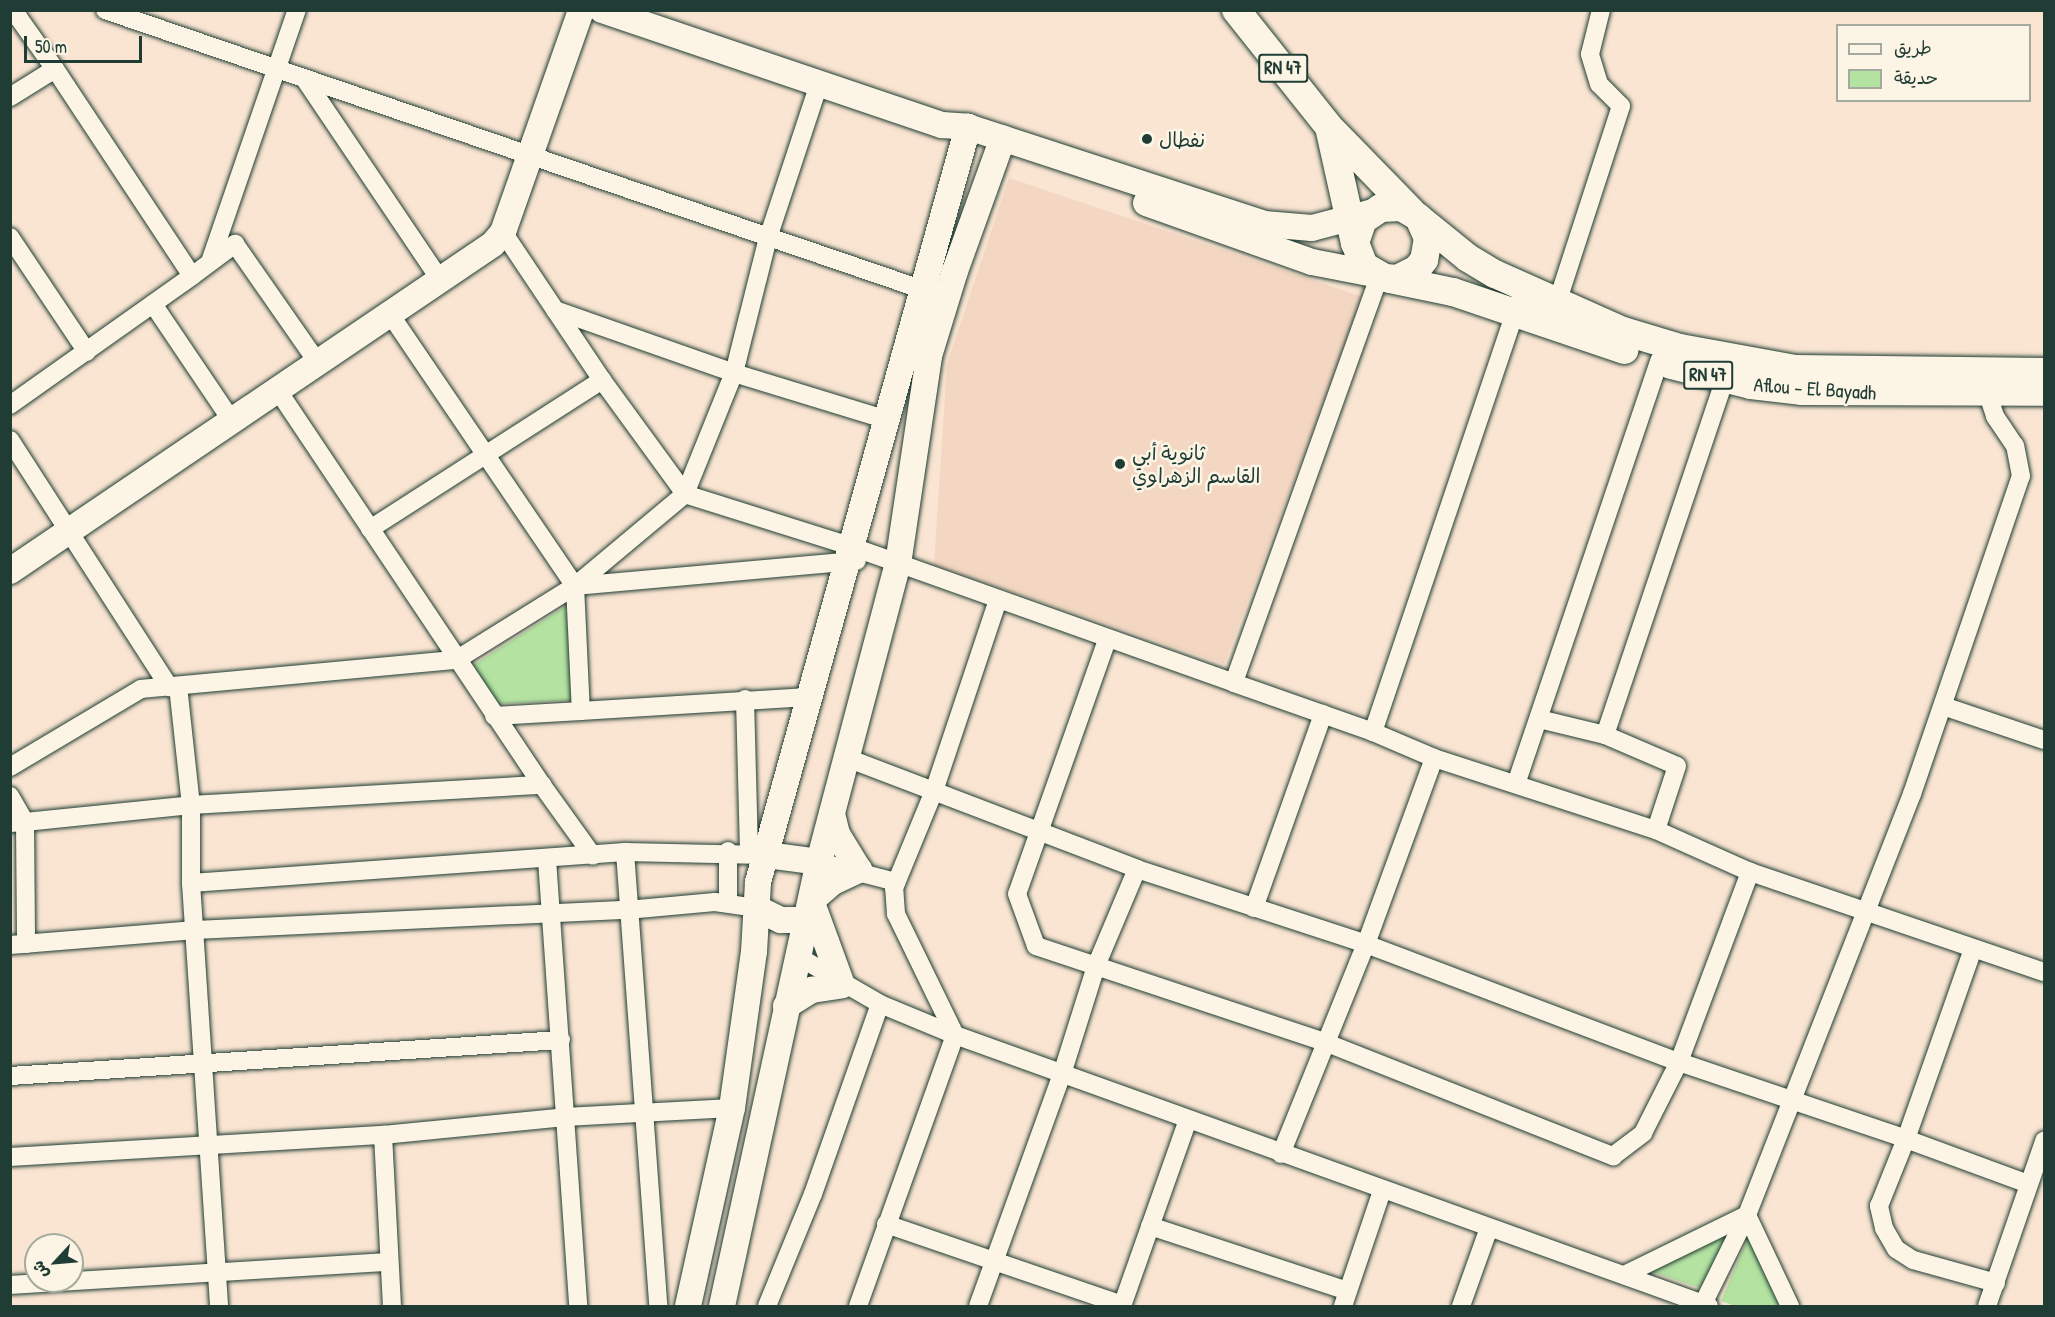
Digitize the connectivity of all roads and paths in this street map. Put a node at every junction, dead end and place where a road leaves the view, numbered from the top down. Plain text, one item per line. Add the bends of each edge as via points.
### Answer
1 (105, 10) edge
2 (297, 10) edge
3 (581, 10) edge
4 (1236, 10) edge
5 (1601, 10) edge
6 (609, 12) edge
7 (16, 14) edge
8 (278, 67) junction
9 (55, 69) junction
10 (304, 78) junction
11 (819, 84) junction
12 (10, 97) edge
13 (1329, 127) junction
14 (966, 134) junction
15 (1001, 145) junction
16 (531, 154) junction
17 (1415, 215) junction
18 (1359, 224) junction
19 (502, 232) junction
20 (10, 237) edge
21 (768, 237) junction
22 (210, 262) junction
23 (192, 276) junction
24 (1379, 276) junction
25 (440, 280) junction
26 (921, 289) junction
27 (1519, 300) junction
28 (1557, 303) junction
29 (153, 304) junction
30 (555, 310) junction
31 (390, 314) junction
32 (87, 352) junction
33 (1659, 361) junction
34 (318, 363) junction
35 (2044, 372) edge
36 (734, 373) junction
37 (602, 380) junction
38 (1725, 380) junction
39 (278, 390) junction
40 (1987, 392) junction
41 (2044, 392) edge
42 (10, 405) edge
43 (884, 419) junction
44 (232, 421) junction
45 (10, 440) edge
46 (486, 454) junction
47 (685, 494) junction
48 (370, 529) junction
49 (70, 530) junction
50 (847, 554) junction
51 (891, 561) junction
52 (10, 571) edge
53 (575, 586) junction
54 (998, 600) junction
55 (1107, 640) junction
56 (456, 660) junction
57 (1234, 683) junction
58 (174, 686) junction
59 (808, 698) junction
60 (745, 699) junction
61 (1943, 706) junction
62 (581, 711) junction
63 (1323, 714) junction
64 (494, 716) junction
65 (1539, 719) junction
66 (1373, 732) junction
67 (1605, 735) junction
68 (2044, 740) edge
69 (846, 758) junction
70 (1434, 758) junction
71 (10, 767) edge
72 (1516, 784) junction
73 (542, 785) junction
74 (934, 791) junction
75 (10, 796) edge
76 (191, 805) junction
77 (832, 813) junction
78 (18, 823) edge
79 (1656, 830) junction
80 (1040, 833) junction
81 (728, 851) junction
82 (626, 852) junction
83 (758, 854) junction
84 (593, 856) junction
85 (547, 859) junction
86 (819, 862) junction
87 (1137, 869) junction
88 (859, 870) junction
89 (1750, 872) junction
90 (896, 882) junction
91 (191, 884) junction
92 (18, 885) edge
93 (728, 902) junction
94 (756, 908) junction
95 (811, 908) junction
96 (1254, 908) junction
97 (1866, 909) junction
98 (627, 910) junction
99 (551, 913) junction
100 (195, 930) junction
101 (1366, 944) junction
102 (18, 945) edge
103 (1973, 949) junction
104 (799, 957) junction
105 (1096, 966) junction
106 (2044, 972) edge
107 (842, 985) junction
108 (880, 1004) junction
109 (786, 1006) junction
110 (955, 1035) junction
111 (561, 1040) junction
112 (1327, 1043) junction
113 (1679, 1062) junction
114 (204, 1064) junction
115 (1062, 1074) junction
116 (10, 1076) edge
117 (1790, 1099) junction
118 (732, 1108) junction
119 (643, 1114) junction
120 (565, 1117) junction
121 (1188, 1120) junction
122 (383, 1135) junction
123 (1906, 1138) junction
124 (2044, 1141) edge
125 (209, 1145) junction
126 (1281, 1154) junction
127 (10, 1157) edge
128 (2028, 1184) junction
129 (1382, 1191) junction
130 (1747, 1215) junction
131 (886, 1224) junction
132 (1150, 1226) junction
133 (1489, 1228) junction
134 (996, 1259) junction
135 (387, 1262) junction
136 (217, 1272) junction
137 (1624, 1275) junction
138 (1996, 1283) junction
139 (10, 1286) edge
140 (1346, 1299) edge
141 (219, 1306) edge
142 (392, 1306) edge
143 (578, 1306) edge
144 (658, 1306) edge
145 (688, 1306) edge
146 (722, 1306) edge
147 (767, 1306) edge
148 (858, 1306) edge
149 (978, 1306) edge
150 (1122, 1306) edge
151 (1461, 1306) edge
152 (1705, 1306) edge
153 (1790, 1306) edge
154 (1987, 1306) edge

1 - 8 street
2 - 8 street
3 - 16 street
4 - 13 main road, RN 47
5 - 28 street via 1590,54 1599,84 1621,106
6 - 11 street
7 - 9 street
8 - 10 street
8 - 22 street
9 - 12 street
9 - 23 street
10 - 16 street
10 - 25 street
11 - 14 street
11 - 21 street
13 - 17 main road, Aflou - El Bayadh
13 - 18 main road, RN 47
14 - 15 street
14 - 26 street
15 - 18 street via 1264,224 1312,228
15 - 24 street via 1312,261
15 - 51 street via 929,356
16 - 19 street
16 - 21 street
17 - 18 main road via 1391,206
17 - 24 main road via 1428,238 1424,260 1407,275
17 - 27 main road, Aflou - El Bayadh / RN 47
18 - 24 main road via 1358,256
19 - 25 street via 493,244
19 - 30 street
20 - 32 street
21 - 26 street
21 - 36 street
22 - 23 street
22 - 34 street via 235,244
23 - 29 street
24 - 27 main road, Aflou - El Bayadh / RN 47 via 1453,292
24 - 57 street
25 - 31 street
26 - 43 street
27 - 28 main road, Aflou - El Bayadh / RN 47
27 - 33 main road, Aflou - El Bayadh / RN 47
27 - 66 street
28 - 35 main road, Aflou - El Bayadh / RN 47 via 1623,331 1737,361 1854,372
29 - 32 street
29 - 44 street
30 - 36 street
30 - 37 street
31 - 34 street
31 - 46 street
32 - 42 street
33 - 38 main road, Aflou - El Bayadh / RN 47
33 - 65 street
34 - 39 street
36 - 43 street
36 - 47 street
37 - 46 street
37 - 47 street
38 - 40 main road, Aflou - El Bayadh / RN 47 via 1810,391
38 - 67 street
39 - 44 street
39 - 48 street
40 - 41 main road, Aflou - El Bayadh / RN 47
40 - 61 street via 1995,416 2014,446 2021,476
43 - 50 street
44 - 49 street
45 - 49 street
46 - 48 street
46 - 53 street
47 - 50 street
47 - 53 street
48 - 56 street
49 - 52 street
49 - 58 street
50 - 51 street
50 - 53 street
50 - 59 street
51 - 54 street
51 - 69 street
53 - 56 street
53 - 62 street
54 - 55 street
54 - 74 street
55 - 57 street
55 - 80 street
56 - 58 street
56 - 64 street
57 - 63 street
58 - 71 street via 141,689
58 - 76 street
59 - 60 street
59 - 83 street
60 - 62 street
60 - 83 street
61 - 68 street
61 - 97 street
62 - 64 street
63 - 66 street
63 - 96 street
64 - 73 street
65 - 67 street
65 - 72 street
66 - 70 street
67 - 79 street via 1677,766
69 - 74 street
69 - 77 street
70 - 72 street
70 - 101 street
72 - 79 street
73 - 76 street
73 - 84 street
74 - 80 street
74 - 90 street
75 - 78 street
76 - 78 street
76 - 91 street
77 - 86 street
77 - 88 street via 837,834
78 - 92 street
79 - 89 street
80 - 87 street
80 - 105 street via 1017,894 1036,946
81 - 82 street
81 - 83 street
81 - 93 street
82 - 84 street
82 - 98 street
83 - 86 street
83 - 94 street
84 - 85 street
85 - 91 street
85 - 99 street
86 - 88 street
86 - 95 street
87 - 96 street
87 - 105 street
88 - 90 street
88 - 95 street via 833,882
89 - 97 street
89 - 113 street
90 - 110 street via 896,914
91 - 100 street
92 - 102 street
93 - 94 street
93 - 98 street
94 - 95 street via 781,920
94 - 118 street via 754,952
95 - 104 street
95 - 107 street
96 - 101 street
97 - 103 street
97 - 117 street
98 - 99 street
98 - 119 street
99 - 100 street
99 - 111 street
100 - 102 street
100 - 114 street
101 - 112 street
101 - 113 street
103 - 106 street
103 - 123 street
104 - 107 street
104 - 109 street
105 - 112 street
105 - 115 street
107 - 108 street
107 - 109 street via 812,990
108 - 110 street
108 - 147 street via 813,1194
109 - 146 street
110 - 115 street
110 - 131 street
111 - 114 street
111 - 120 street
112 - 113 street via 1613,1156 1643,1133
112 - 126 street
113 - 117 street
114 - 116 street
114 - 125 street
115 - 121 street
115 - 134 street
117 - 123 street
117 - 130 street
118 - 119 street
118 - 145 street
119 - 120 street
119 - 144 street
120 - 122 street
120 - 143 street
121 - 126 street
121 - 132 street
122 - 125 street
122 - 135 street
123 - 128 street
123 - 138 street via 1879,1206 1884,1228 1896,1249 1913,1260
124 - 128 street
125 - 127 street
125 - 136 street
126 - 129 street
128 - 138 street
129 - 133 street
129 - 140 street
130 - 137 street
130 - 152 street
130 - 153 street
131 - 134 street
131 - 148 street
132 - 140 street
132 - 150 street
133 - 137 street
133 - 151 street
134 - 149 street
134 - 150 street
135 - 136 street
135 - 142 street
136 - 139 street
136 - 141 street
137 - 152 street
138 - 154 street

